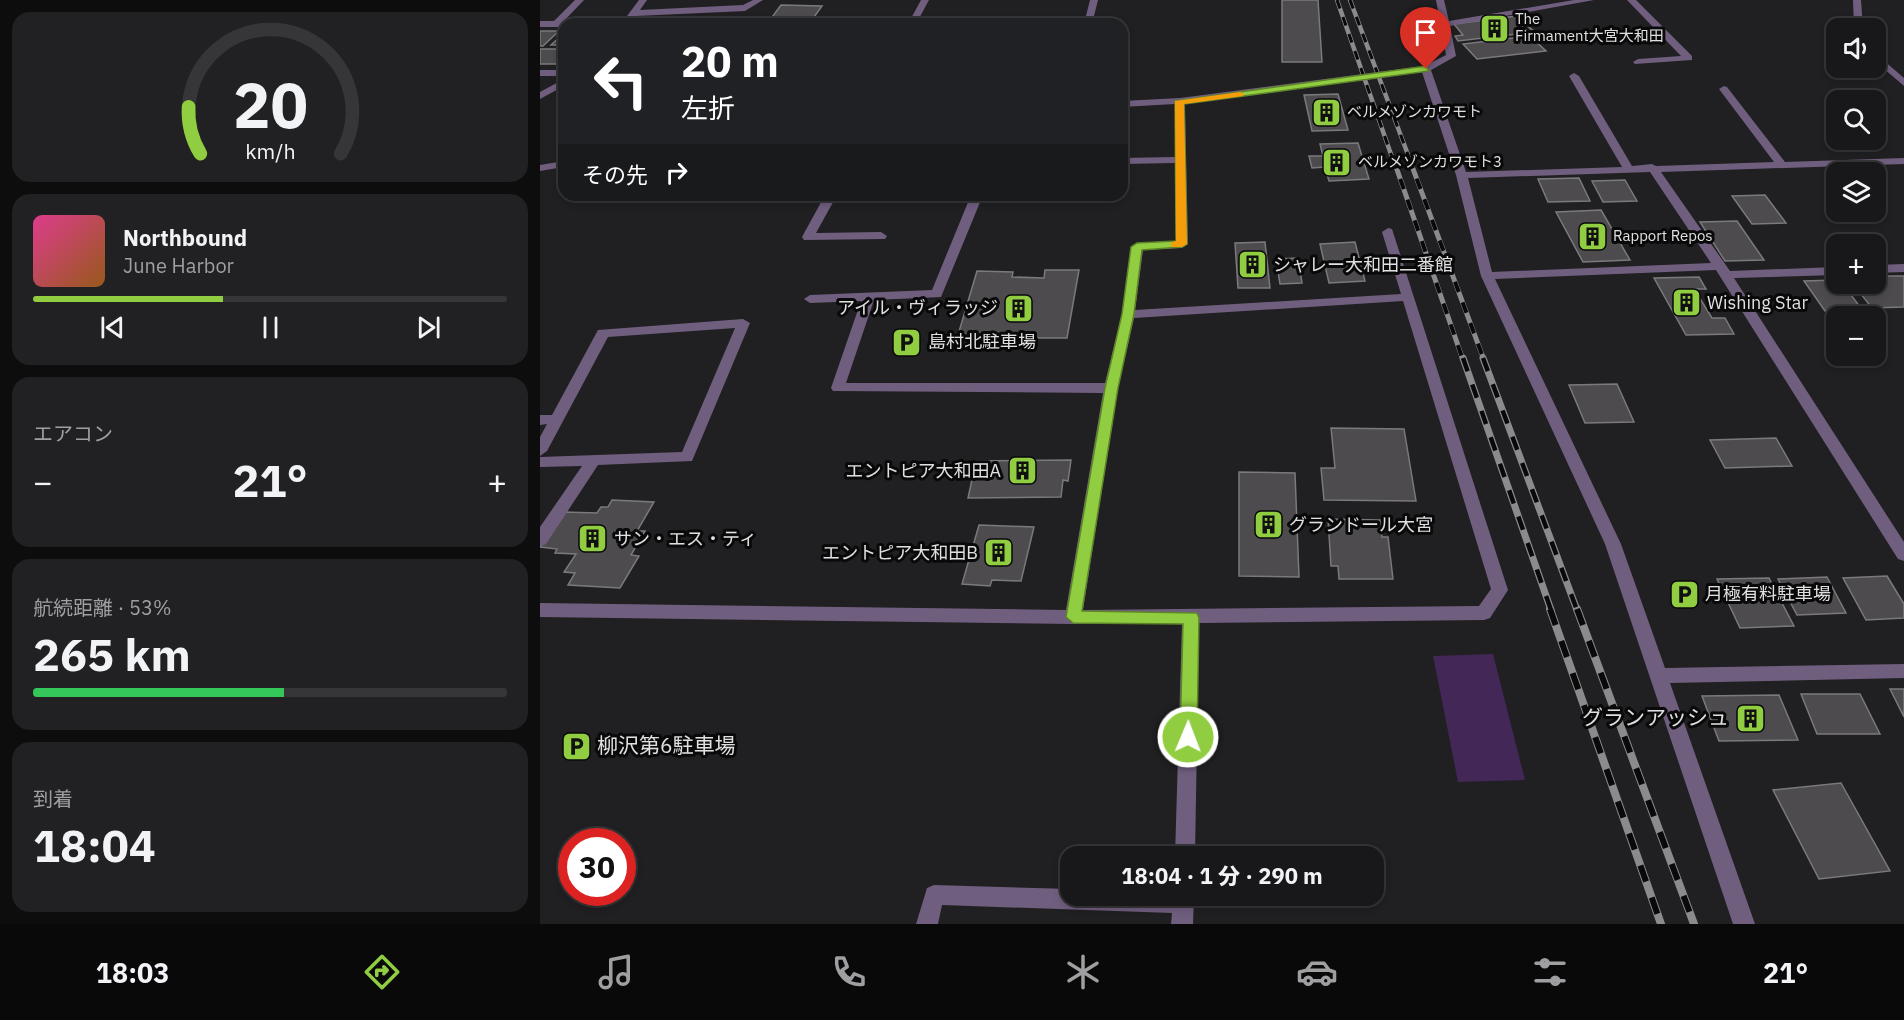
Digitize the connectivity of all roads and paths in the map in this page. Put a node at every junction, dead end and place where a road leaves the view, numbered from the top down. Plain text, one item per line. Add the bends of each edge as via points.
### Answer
1 (580, 0) edge
2 (643, 0) edge
3 (759, 0) edge
4 (925, 0) edge
5 (1094, 0) edge
6 (1440, 0) edge
7 (1590, 0) edge
8 (1631, 0) edge
9 (1857, 0) edge
10 (633, 13) junction
11 (565, 18) edge
12 (629, 18) edge
13 (915, 18) edge
14 (1090, 18) edge
15 (1858, 18) edge
16 (540, 24) edge
17 (558, 24) edge
18 (1446, 24) junction
19 (1638, 62) dead end
20 (1886, 66) edge
21 (1426, 69) junction
22 (540, 73) edge
23 (558, 73) edge
24 (1574, 76) dead end
25 (1904, 83) edge
26 (558, 86) edge
27 (1724, 88) dead end
28 (540, 96) edge
29 (1180, 101) junction
30 (1128, 104) edge
31 (1128, 160) edge
32 (1179, 160) junction
33 (1904, 161) edge
34 (1782, 165) junction
35 (558, 166) edge
36 (1652, 167) junction
37 (540, 168) edge
38 (1628, 168) junction
39 (1462, 175) junction
40 (828, 201) edge
41 (975, 201) edge
42 (1388, 232) dead end
43 (881, 236) dead end
44 (1904, 268) edge
45 (1886, 269) edge
46 (1723, 271) junction
47 (1826, 271) edge
48 (1487, 276) junction
49 (869, 297) junction
50 (1408, 297) junction
51 (810, 299) dead end
52 (1128, 314) junction
53 (1112, 388) junction
54 (558, 419) junction
55 (540, 420) edge
56 (540, 451) edge
57 (594, 460) junction
58 (540, 462) edge
59 (540, 540) edge
60 (1904, 555) edge
61 (540, 610) edge
62 (1073, 617) junction
63 (1191, 618) junction
64 (1904, 671) edge
65 (1658, 676) junction
66 (1185, 846) edge
67 (1184, 908) edge
68 (927, 924) edge
69 (1744, 924) edge

1 - 11 street
2 - 10 street
3 - 10 street via 745,8
4 - 13 street
5 - 14 street
6 - 18 street
7 - 18 street
8 - 19 street via 1689,58
9 - 15 street
10 - 12 street
16 - 17 street
18 - 21 street via 1451,56
20 - 25 street
21 - 29 street
21 - 39 street
22 - 23 street
24 - 38 street
26 - 28 street
27 - 34 street
29 - 30 street
29 - 32 street
31 - 32 street
32 - 52 street via 1182,244 1137,247
33 - 34 street
34 - 36 street
35 - 37 street
36 - 38 street
36 - 46 street
38 - 39 street
39 - 48 street
40 - 43 street via 808,237
41 - 49 street via 937,294
42 - 50 street
44 - 45 street
46 - 47 street
46 - 48 street
46 - 60 street
48 - 65 street via 1612,544
49 - 51 street
49 - 53 street via 838,388
50 - 52 street
50 - 63 street via 1500,590 1484,613
52 - 53 street
53 - 62 street
54 - 55 street
54 - 56 street
54 - 57 street via 603,333 743,323 687,457
57 - 58 street
57 - 59 street
61 - 62 street
62 - 63 street
63 - 66 street
64 - 65 street
65 - 69 street
67 - 68 street via 934,895

